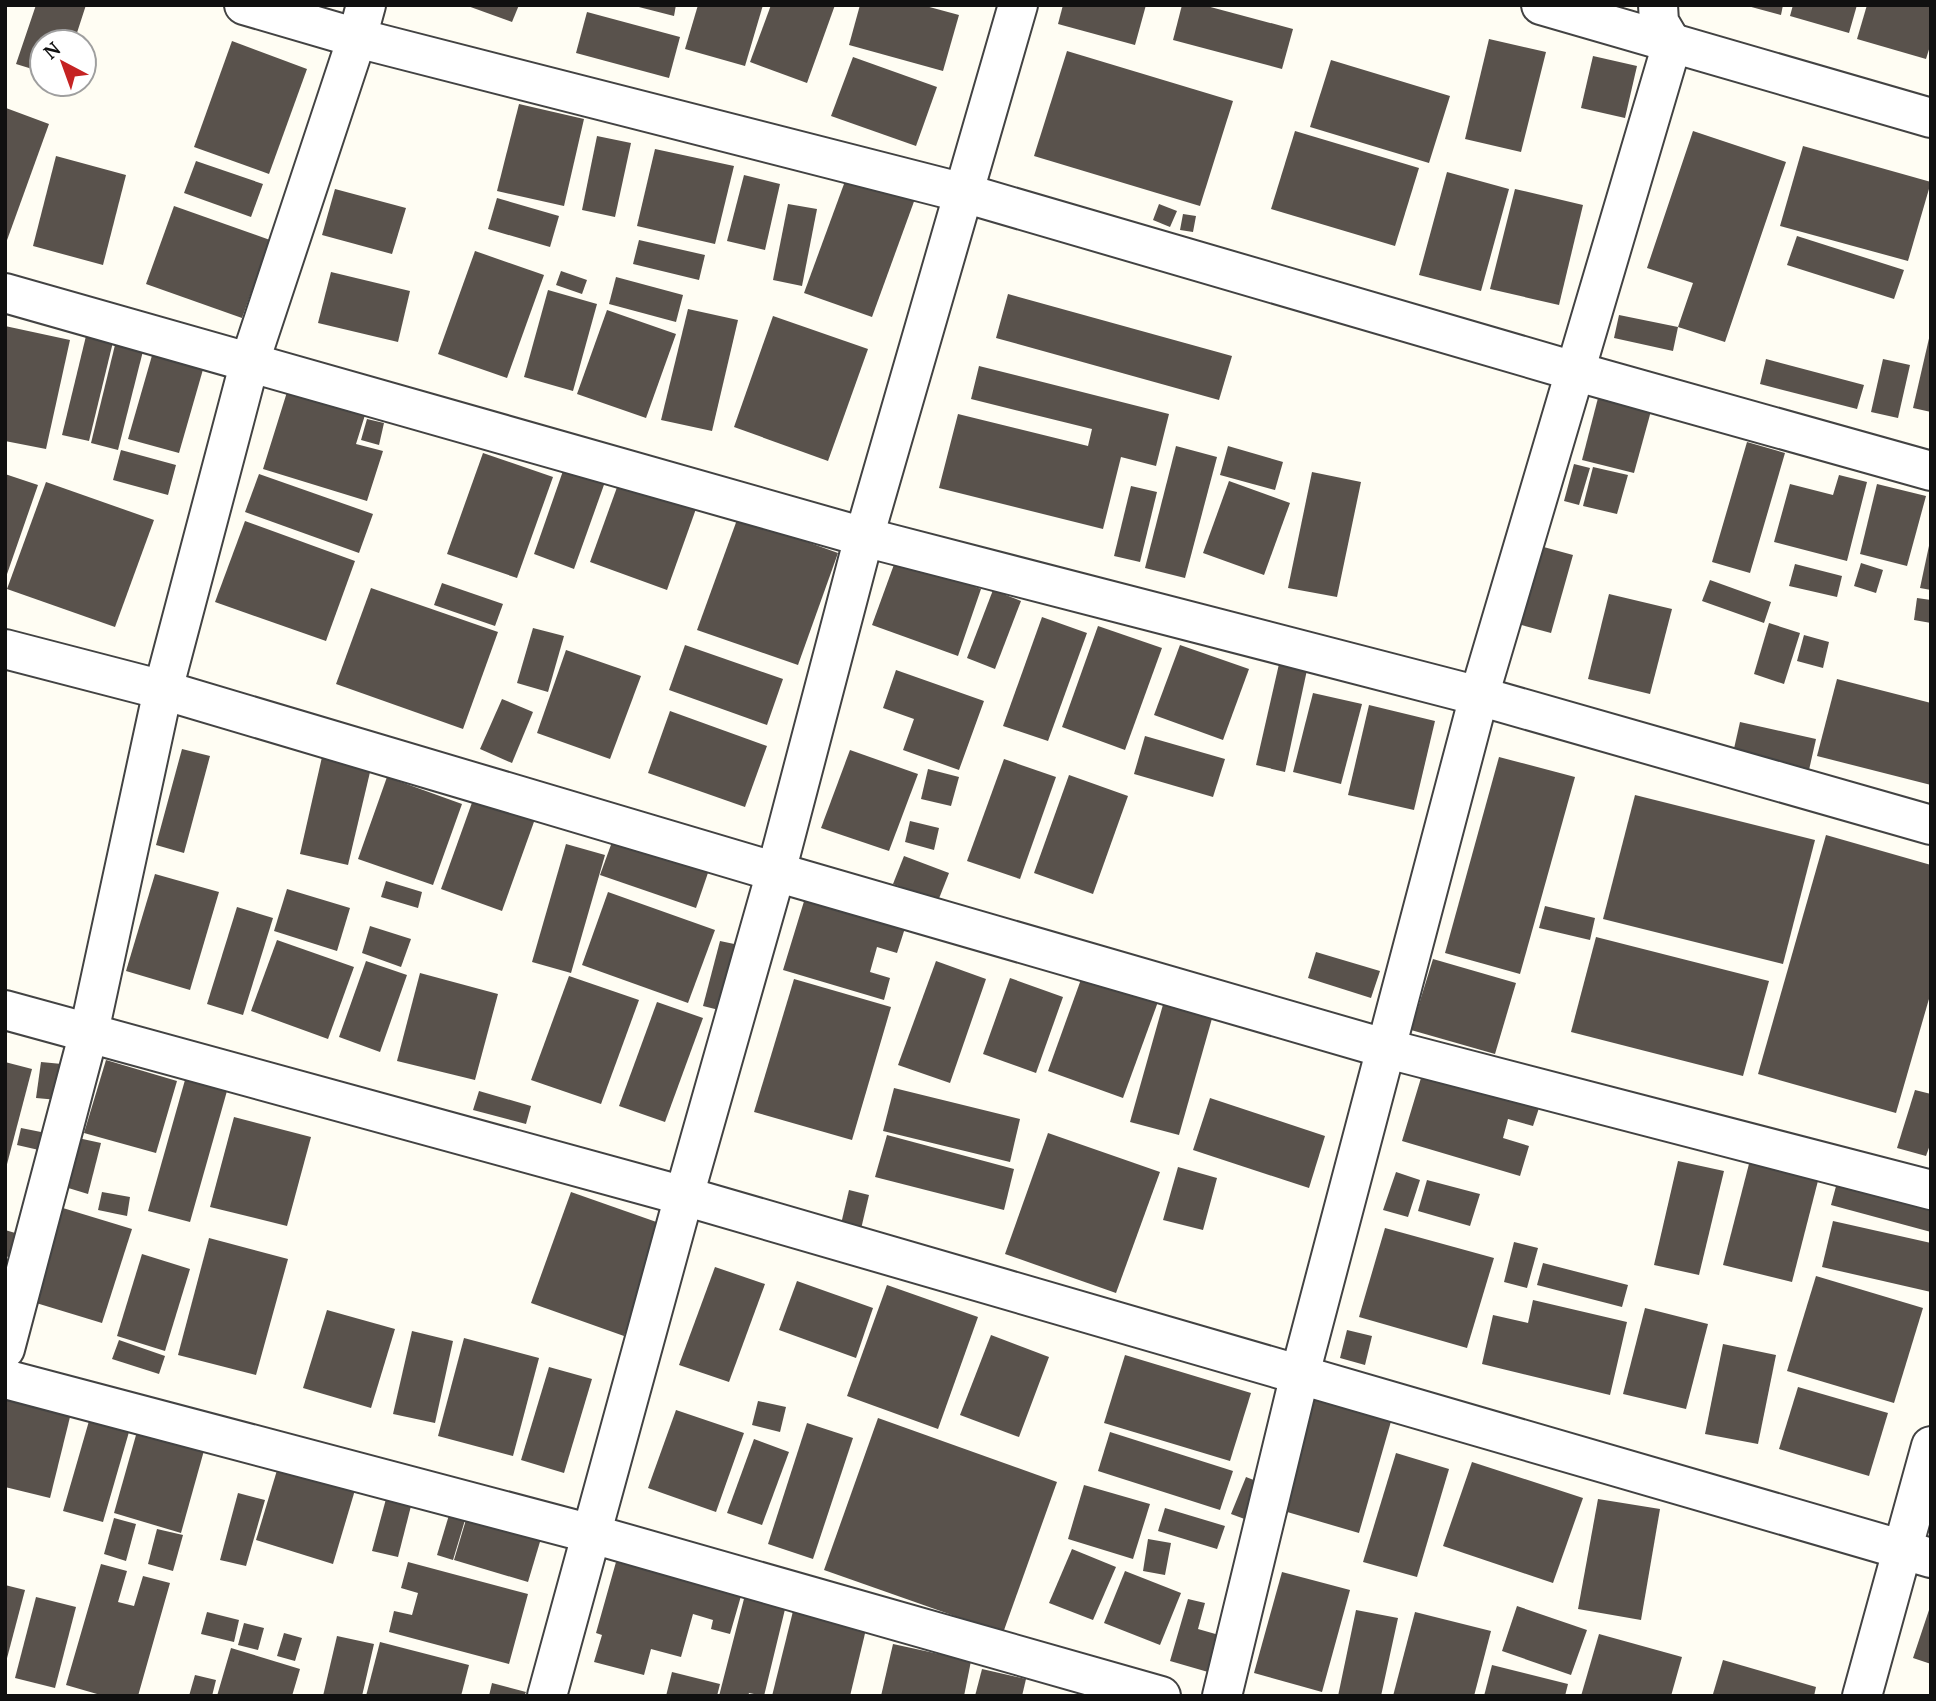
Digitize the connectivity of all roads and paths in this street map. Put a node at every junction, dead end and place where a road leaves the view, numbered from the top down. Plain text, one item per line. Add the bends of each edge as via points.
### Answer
1 (244, 5) edge
2 (1018, 5) edge
3 (1541, 5) edge
4 (1658, 5) edge
5 (361, 22) edge
6 (1672, 44) junction
7 (1931, 118) edge
8 (964, 193) junction
9 (5, 293) edge
10 (250, 361) junction
11 (1574, 371) junction
12 (1931, 471) edge
13 (864, 537) junction
14 (5, 649) edge
15 (163, 690) junction
16 (1479, 695) junction
17 (1931, 825) edge
18 (776, 872) junction
19 (5, 1010) edge
20 (89, 1032) junction
21 (1384, 1048) junction
22 (1931, 1190) edge
23 (684, 1196) junction
24 (5, 1349) edge
25 (1300, 1374) junction
26 (5, 1379) edge
27 (1931, 1447) edge
28 (592, 1534) junction
29 (1916, 1553) edge
30 (547, 1696) edge
31 (1161, 1696) edge
32 (1222, 1696) edge
33 (1862, 1696) edge

1 - 5 street
2 - 8 street
3 - 6 street
4 - 6 street via 1659,22
5 - 8 street
5 - 10 street
6 - 7 street
6 - 11 street
8 - 11 street
8 - 13 street
9 - 10 street
10 - 13 street
10 - 15 street
11 - 12 street
11 - 16 street
13 - 16 street
13 - 18 street
14 - 15 street
15 - 18 street
15 - 20 street
16 - 17 street
16 - 21 street
18 - 21 street
18 - 23 street
19 - 20 street
20 - 23 street
20 - 24 street
21 - 22 street
21 - 25 street
23 - 25 street
23 - 28 street
25 - 29 street
25 - 32 street
26 - 28 street
27 - 29 street
28 - 30 street
28 - 31 street
29 - 33 street

